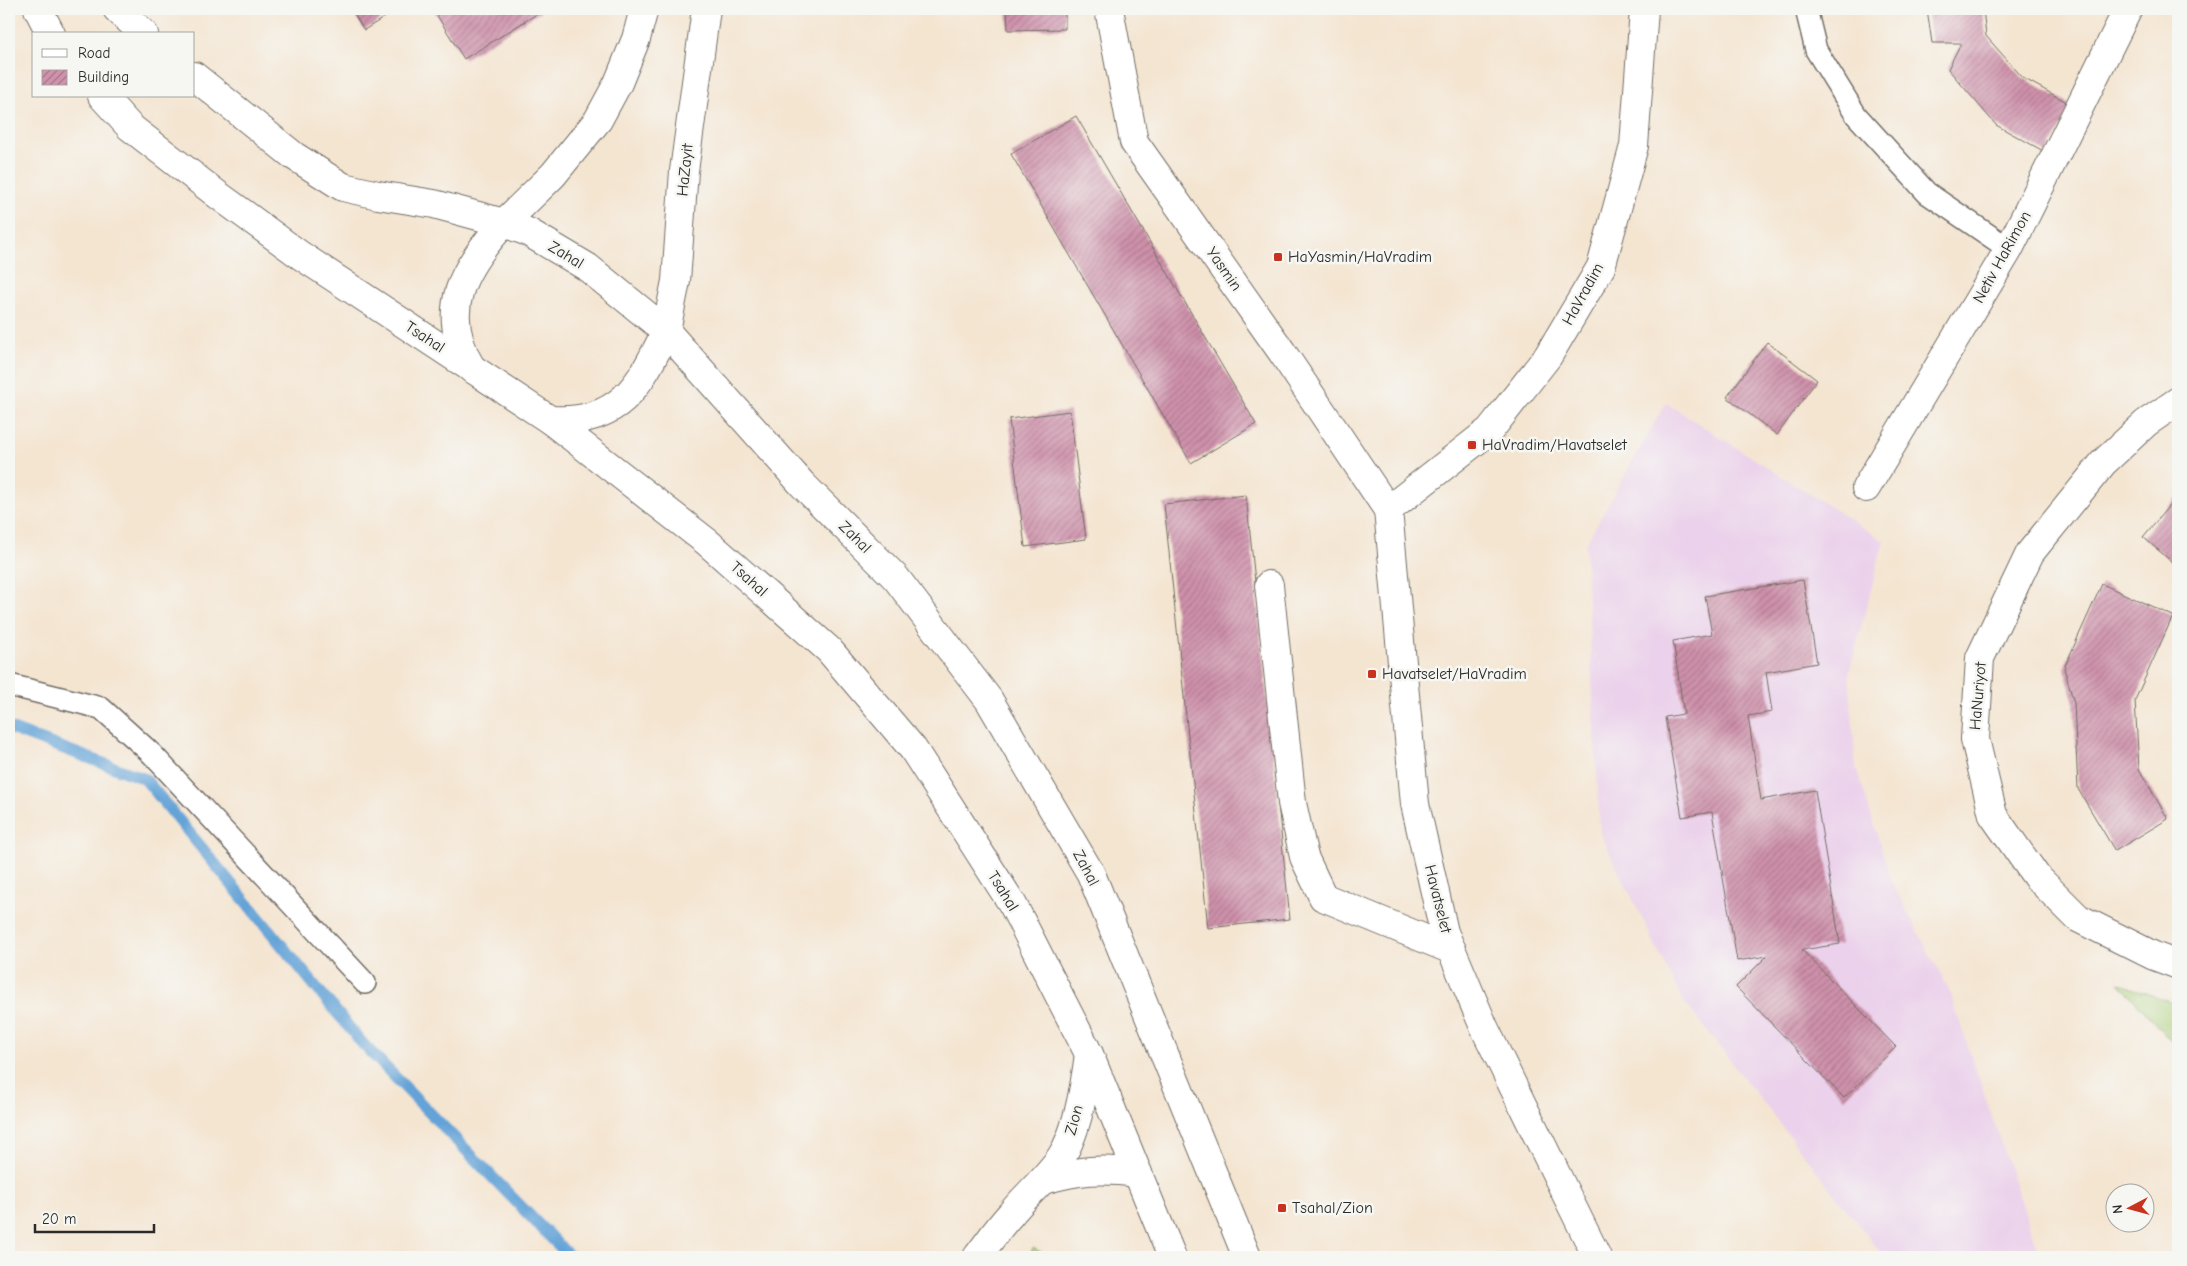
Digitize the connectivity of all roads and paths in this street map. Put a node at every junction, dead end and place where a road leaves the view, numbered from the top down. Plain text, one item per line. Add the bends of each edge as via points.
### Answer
1 (38, 9) edge
2 (117, 9) edge
3 (644, 9) edge
4 (706, 9) edge
5 (1109, 9) edge
6 (1644, 9) edge
7 (1806, 9) edge
8 (2133, 12) edge
9 (49, 32) edge
10 (142, 32) edge
11 (195, 77) edge
12 (104, 98) edge
13 (504, 223) junction
14 (2010, 248) junction
15 (666, 331) junction
16 (472, 368) junction
17 (2178, 401) edge
18 (550, 420) junction
19 (1866, 488) dead end
20 (1388, 510) junction
21 (1269, 585) dead end
22 (9, 686) edge
23 (1452, 950) junction
24 (2178, 965) edge
25 (366, 983) dead end
26 (1089, 1054) junction
27 (1138, 1173) junction
28 (1043, 1180) junction
29 (977, 1257) edge
30 (1172, 1257) edge
31 (1247, 1257) edge
32 (1598, 1257) edge

1 - 9 street
2 - 10 street
3 - 13 street via 626,65 598,120 553,175
4 - 15 street, HaZayit via 684,171 676,281
5 - 20 street, Yasmin via 1134,142 1282,352
6 - 20 street, HaVradim via 1634,146 1601,267 1548,356 1490,430
7 - 14 lane via 1816,50 1856,115 1926,193
8 - 14 street, Netiv HaRimon
11 - 13 street, Zahal via 294,156 343,187 434,204
12 - 16 street, Tsahal via 130,127 218,195 300,255
13 - 15 street, Zahal via 528,232 587,267
13 - 16 street via 482,247 462,280 456,329
14 - 19 street, Netiv HaRimon
15 - 18 street, HaZayit via 636,387 621,401 609,410 590,416 566,421
15 - 31 street, Zahal via 802,484 896,578 989,700 1091,874
16 - 18 street, Tsahal
17 - 24 street, HaNuriyot via 2146,423 2103,463 2030,553 1980,658 1975,740 1992,814 2036,876 2078,918
18 - 26 street, Tsahal via 706,542 835,657 913,750 1013,905
20 - 23 street, Havatselet via 1415,804 1444,932
21 - 23 street via 1292,803 1304,856 1323,897
22 - 25 lane via 101,708 152,754
23 - 32 street, Havatselet via 1484,1027
26 - 27 street, Tsahal
26 - 28 street, Zion via 1071,1136 1062,1156
27 - 28 street via 1095,1169
27 - 30 street, Tsahal
28 - 29 street, Zion via 1010,1214

